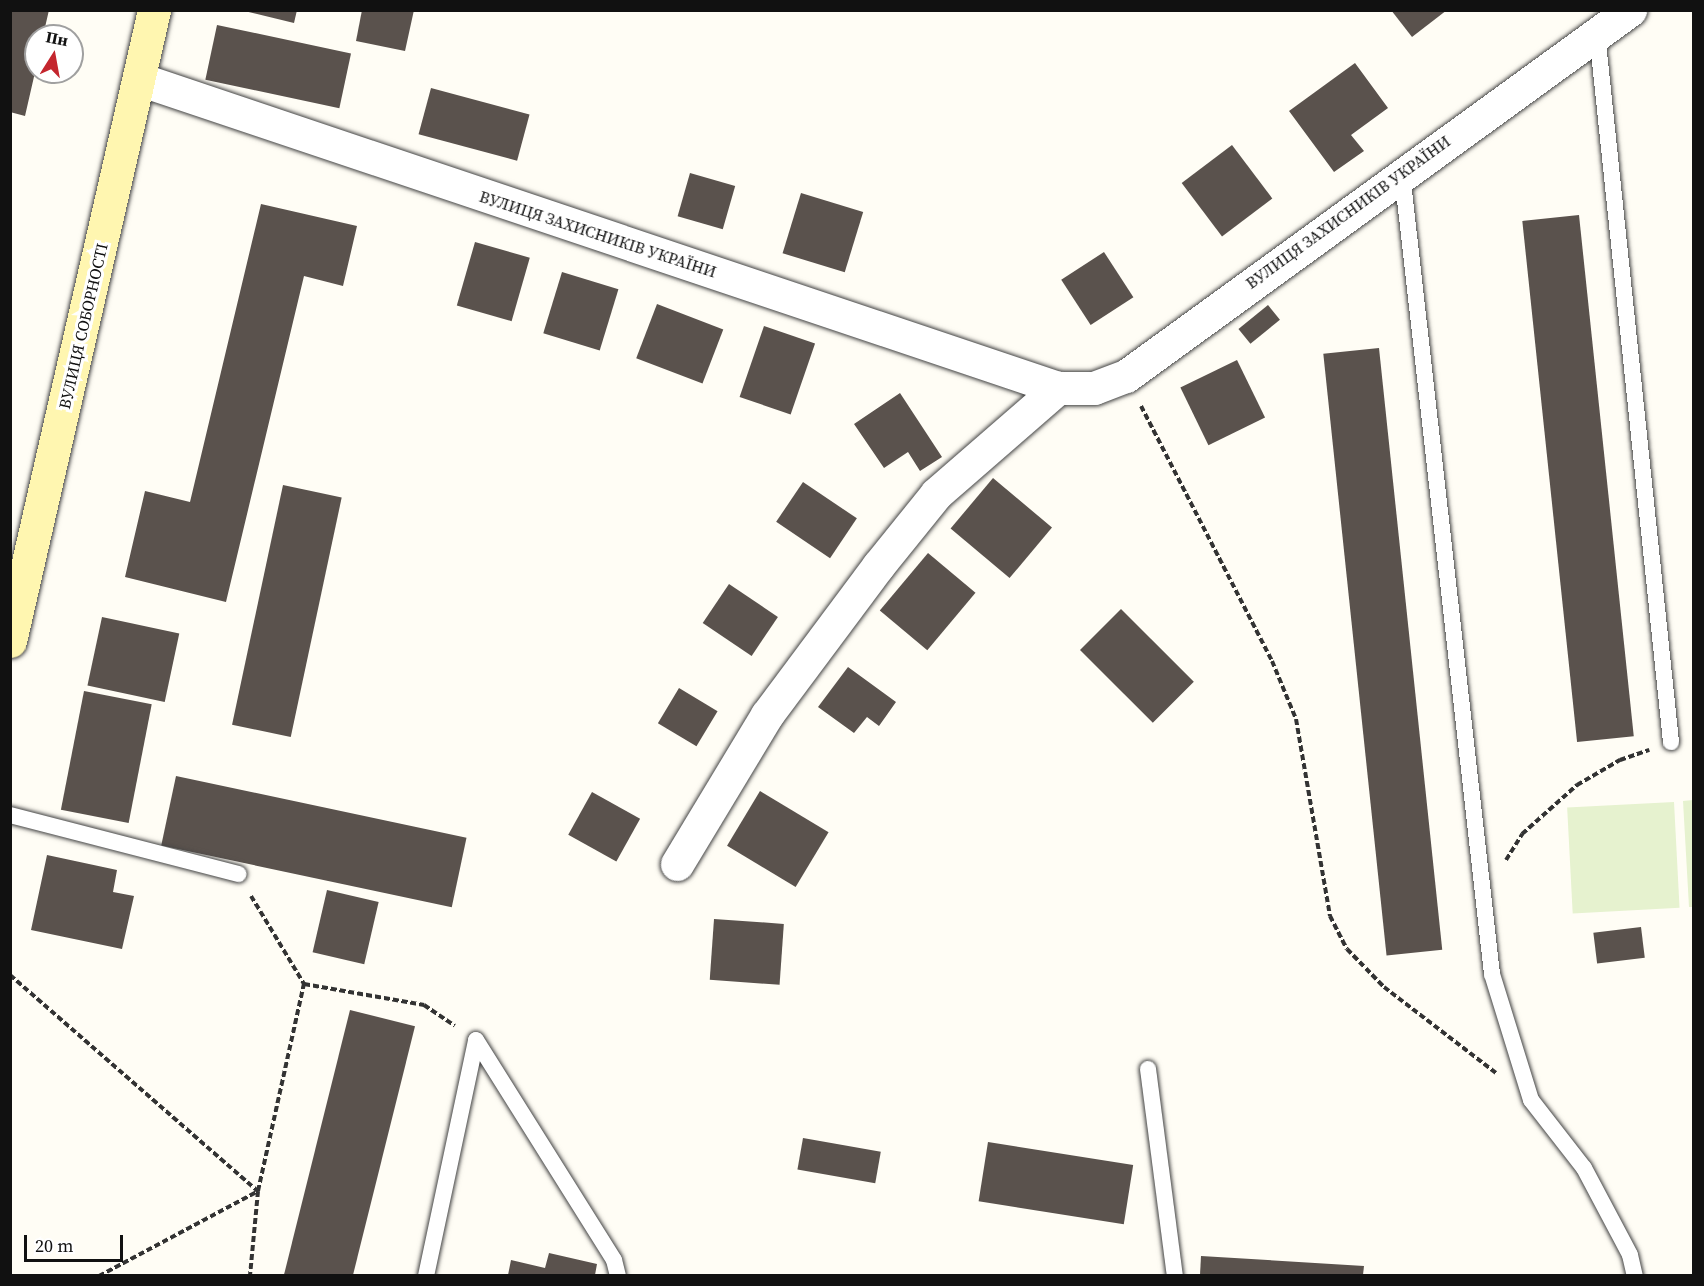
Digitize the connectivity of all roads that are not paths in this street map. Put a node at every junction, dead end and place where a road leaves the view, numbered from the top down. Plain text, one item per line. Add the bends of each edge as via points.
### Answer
1 (154, 10) edge
2 (1630, 10) edge
3 (1597, 33) junction
4 (139, 80) junction
5 (1402, 172) junction
6 (1058, 388) junction
7 (10, 641) edge
8 (1671, 742) road end
9 (10, 815) edge
10 (677, 864) dead end
11 (238, 874) road end
12 (1148, 1069) dead end
13 (426, 1275) edge
14 (618, 1275) edge
15 (1175, 1275) edge
16 (1635, 1275) edge

1 - 4 main road, ВУЛИЦЯ СОБОРНОСТІ
2 - 3 street, ВУЛИЦЯ ЗАХИСНИКІВ УКРАЇНИ
3 - 5 street, ВУЛИЦЯ ЗАХИСНИКІВ УКРАЇНИ
3 - 8 lane
4 - 6 street, ВУЛИЦЯ ЗАХИСНИКІВ УКРАЇНИ
4 - 7 main road, ВУЛИЦЯ СОБОРНОСТІ
5 - 6 street, ВУЛИЦЯ ЗАХИСНИКІВ УКРАЇНИ via 1126,376 1094,388
5 - 16 lane via 1492,974 1531,1100 1584,1168 1630,1255
6 - 10 street via 936,494 878,566 767,715
9 - 11 lane
12 - 15 lane
13 - 14 lane via 476,1040 614,1260

